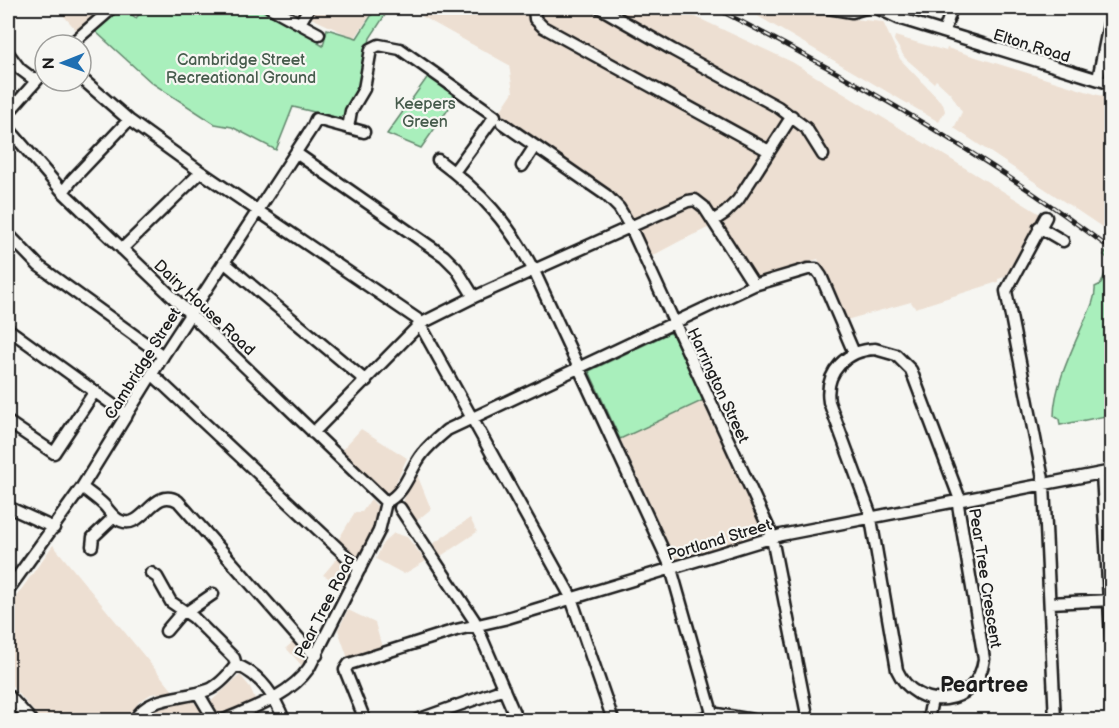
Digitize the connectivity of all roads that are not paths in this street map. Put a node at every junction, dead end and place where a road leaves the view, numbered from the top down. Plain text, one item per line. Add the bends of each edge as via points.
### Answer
1 (272, 8) edge
2 (309, 8) edge
3 (534, 8) edge
4 (600, 8) edge
5 (828, 8) edge
6 (865, 8) edge
7 (877, 8) edge
8 (952, 8) edge
9 (1112, 9) edge
10 (108, 12) dead end
11 (300, 23) junction
12 (944, 32) junction
13 (84, 33) edge
14 (319, 34) dead end
15 (8, 53) edge
16 (33, 79) edge
17 (1098, 79) junction
18 (33, 84) edge
19 (1112, 84) edge
20 (93, 88) edge
21 (8, 113) edge
22 (792, 116) junction
23 (496, 119) junction
24 (129, 120) junction
25 (8, 128) edge
26 (348, 128) junction
27 (364, 132) dead end
28 (535, 146) junction
29 (769, 151) junction
30 (296, 153) junction
31 (823, 155) dead end
32 (438, 160) dead end
33 (522, 166) dead end
34 (201, 172) junction
35 (454, 172) junction
36 (63, 192) junction
37 (258, 210) junction
38 (1046, 218) dead end
39 (713, 221) junction
40 (1039, 227) junction
41 (631, 228) junction
42 (8, 234) edge
43 (1063, 241) dead end
44 (122, 249) junction
45 (225, 263) junction
46 (534, 271) junction
47 (754, 285) junction
48 (474, 297) junction
49 (191, 313) junction
50 (674, 322) junction
51 (420, 324) junction
52 (8, 330) edge
53 (854, 353) junction
54 (163, 356) junction
55 (578, 367) junction
56 (152, 374) junction
57 (366, 381) junction
58 (95, 391) junction
59 (127, 415) junction
60 (473, 417) junction
61 (8, 422) edge
62 (314, 433) junction
63 (1107, 472) edge
64 (1044, 484) junction
65 (82, 487) junction
66 (959, 501) junction
67 (8, 507) edge
68 (393, 509) junction
69 (114, 517) junction
70 (871, 518) junction
71 (54, 528) junction
72 (772, 538) junction
73 (92, 546) dead end
74 (360, 569) junction
75 (671, 569) junction
76 (151, 573) dead end
77 (8, 590) edge
78 (213, 594) dead end
79 (571, 598) junction
80 (1110, 600) edge
81 (1050, 603) junction
82 (185, 612) junction
83 (477, 626) junction
84 (166, 631) dead end
85 (317, 655) junction
86 (1112, 656) edge
87 (236, 665) junction
88 (504, 689) junction
89 (198, 693) junction
90 (8, 695) edge
91 (274, 698) junction
92 (932, 699) junction
93 (713, 717) edge
94 (31, 720) edge
95 (135, 720) edge
96 (214, 720) edge
97 (224, 720) edge
98 (284, 720) edge
99 (365, 720) edge
100 (417, 720) edge
101 (517, 720) edge
102 (613, 720) edge
103 (694, 720) edge
104 (753, 720) edge
105 (808, 720) edge
106 (928, 720) edge
107 (1055, 720) edge

1 - 11 street
2 - 11 street
3 - 29 street via 535,19 543,27
4 - 22 street
5 - 6 street via 852,12
7 - 12 street, Elton Road
8 - 12 street
9 - 17 street
10 - 13 street
11 - 14 street
12 - 17 street, Elton Road
15 - 16 street
17 - 19 street, Elton Road
18 - 21 street
20 - 24 street
22 - 29 street
22 - 31 street via 807,130
23 - 26 street, Harrington Street via 400,49 379,45 369,54 364,89 351,111
23 - 28 street, Harrington Street
23 - 35 street
24 - 34 street
24 - 36 street
25 - 36 street, Dairy House Road
26 - 27 street
26 - 30 street, Cambridge Street via 316,119
28 - 33 street
28 - 41 street, Harrington Street via 606,195 620,208
29 - 39 street via 735,204
30 - 37 street, Cambridge Street
30 - 48 street via 444,256
32 - 35 street
34 - 37 street
34 - 44 street
35 - 46 street via 502,218
36 - 44 street, Dairy House Road
37 - 45 street, Cambridge Street
37 - 51 street
38 - 40 street
39 - 41 street via 701,203 693,200
39 - 47 street
40 - 43 street
40 - 64 street via 1006,291
41 - 46 street
41 - 50 street, Harrington Street
42 - 54 street via 39,266
44 - 49 street, Dairy House Road
45 - 49 street, Cambridge Street
45 - 57 street
46 - 48 street
46 - 55 street
47 - 50 street, Pear Tree Road
47 - 53 street, Pear Tree Road via 816,269
48 - 51 street
49 - 54 street, Cambridge Street
49 - 62 street, Dairy House Road
50 - 55 street, Pear Tree Road
50 - 72 street, Harrington Street
51 - 57 street
51 - 60 street
52 - 58 street
53 - 66 street, Pear Tree Crescent via 886,351 911,370
53 - 70 street via 837,368 829,398
54 - 56 street, Cambridge Street
55 - 60 street, Pear Tree Road
55 - 75 street
56 - 59 street, Cambridge Street
56 - 74 street
57 - 62 street
58 - 59 street
58 - 61 street via 54,453
59 - 65 street, Cambridge Street
60 - 68 street, Pear Tree Road via 447,430 422,453
60 - 79 street
62 - 68 street, Dairy House Road
63 - 64 street, Portland Street
63 - 80 street
64 - 66 street, Portland Street
64 - 81 street
65 - 69 street
65 - 71 street, Cambridge Street
66 - 70 street, Portland Street
66 - 92 street, Pear Tree Crescent via 984,663 976,681 966,691 946,699
67 - 71 street
68 - 74 street, Pear Tree Road
68 - 83 street, Dairy House Road via 413,530
69 - 73 street via 93,537
69 - 85 street via 131,522 162,498 178,501
70 - 72 street, Portland Street
70 - 92 street via 897,670 910,689
71 - 77 street, Cambridge Street
72 - 75 street, Portland Street
72 - 105 street, Harrington Street
74 - 85 street, Pear Tree Road
75 - 79 street, Portland Street
75 - 93 street
76 - 82 street via 167,598
78 - 82 street
79 - 83 street, Portland Street
79 - 102 street
80 - 81 street
80 - 86 street
81 - 107 street
82 - 84 street
82 - 87 street via 234,658
83 - 88 street, Dairy House Road
83 - 99 street, Portland Street via 349,664 345,670
85 - 91 street, Pear Tree Road via 302,679
87 - 89 street via 216,685
87 - 91 street via 252,672
88 - 100 street
88 - 101 street, Dairy House Road
89 - 95 street via 152,704
89 - 96 street
90 - 94 street
91 - 97 street, Pear Tree Road
91 - 98 street
92 - 106 street
93 - 103 street
93 - 104 street via 727,714

